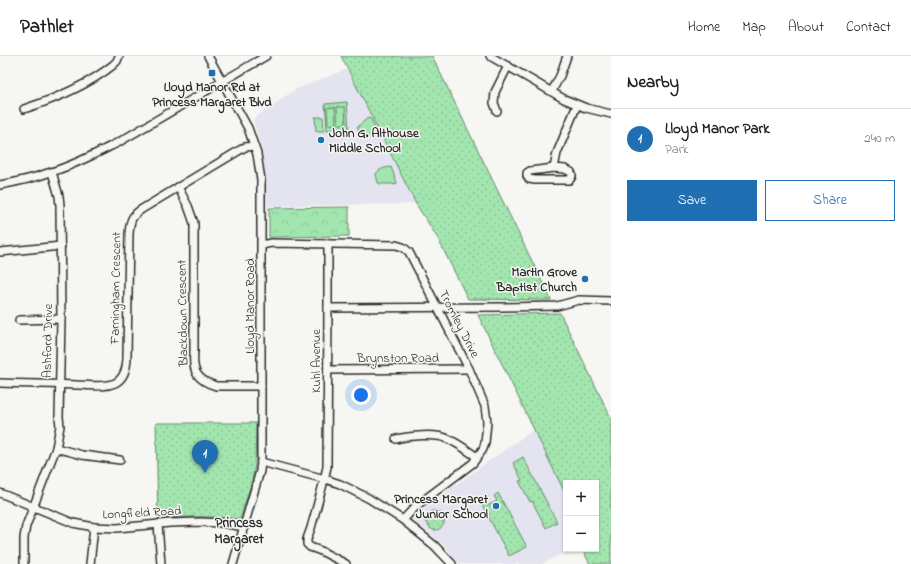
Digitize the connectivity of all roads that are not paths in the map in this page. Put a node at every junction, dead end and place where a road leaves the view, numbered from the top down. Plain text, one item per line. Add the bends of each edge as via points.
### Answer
1 (119, 56) edge
2 (208, 56) edge
3 (266, 56) edge
4 (490, 56) edge
5 (567, 56) edge
6 (508, 66) junction
7 (222, 82) junction
8 (552, 91) junction
9 (577, 104) junction
10 (24, 109) dead end
11 (497, 112) dead end
12 (611, 114) edge
13 (254, 146) junction
14 (554, 168) junction
15 (52, 172) junction
16 (0, 185) edge
17 (178, 187) junction
18 (328, 244) junction
19 (262, 245) junction
20 (61, 246) junction
21 (0, 252) edge
22 (611, 301) edge
23 (328, 308) junction
24 (438, 308) junction
25 (61, 319) junction
26 (19, 320) dead end
27 (468, 369) junction
28 (328, 370) junction
29 (0, 383) edge
30 (60, 384) junction
31 (261, 386) junction
32 (396, 439) dead end
33 (56, 448) junction
34 (477, 457) junction
35 (120, 460) dead end
36 (261, 462) junction
37 (325, 479) junction
38 (0, 493) edge
39 (34, 506) junction
40 (403, 520) junction
41 (158, 524) junction
42 (94, 527) junction
43 (244, 527) junction
44 (24, 564) edge
45 (90, 564) edge
46 (161, 564) edge
47 (233, 564) edge
48 (346, 564) edge
49 (452, 564) edge

1 - 10 street via 108,69 84,84
2 - 7 street, Lloyd Manor Road
3 - 7 street
4 - 6 street
5 - 8 street
6 - 8 street
6 - 11 street via 495,92 494,103
7 - 13 street, Lloyd Manor Road via 245,121
7 - 15 street via 119,142
8 - 9 street
9 - 12 street
9 - 14 street
13 - 17 street, Farningham Crescent via 245,147
13 - 19 street, Lloyd Manor Road via 261,180
14 - 14 street via 530,171 527,176 535,180 571,178 571,172
15 - 16 street
15 - 20 street, Ashford Drive via 59,196
17 - 30 street, Farningham Crescent via 137,212 131,219 125,372 115,383 98,386
17 - 31 street, Blackdown Crescent via 194,223 195,372 199,378 216,386
18 - 19 street, Tromley Drive
18 - 23 street, Kuhl Avenue
18 - 24 street, Tromley Drive via 403,247 409,252
19 - 31 street, Lloyd Manor Road
20 - 21 street
20 - 25 street, Ashford Drive
22 - 24 street via 579,300 557,306
23 - 24 street
23 - 28 street, Kuhl Avenue
24 - 27 street, Tromley Drive
25 - 26 street
25 - 30 street, Ashford Drive
27 - 28 street, Brynston Road
27 - 34 street, Tromley Drive via 487,416 485,443
28 - 37 street, Kuhl Avenue
29 - 30 street, Farningham Crescent
30 - 33 street, Ashford Drive via 60,426
31 - 36 street, Lloyd Manor Road
32 - 34 street via 428,436 447,438
33 - 35 street
33 - 39 street, Ashford Drive
34 - 40 street, Tromley Drive via 473,463 416,506
36 - 37 street
36 - 43 street, Lloyd Manor Road
37 - 40 street via 368,498
37 - 48 street, Kuhl Avenue via 306,541 310,547
38 - 39 street, Longfield Road
39 - 42 street, Longfield Road via 73,523
39 - 44 street, Ashford Drive via 26,526
40 - 49 street via 435,546
41 - 42 street, Longfield Road via 117,528
41 - 43 street, Longfield Road via 200,522
41 - 46 street
42 - 45 street
43 - 47 street, Lloyd Manor Road

